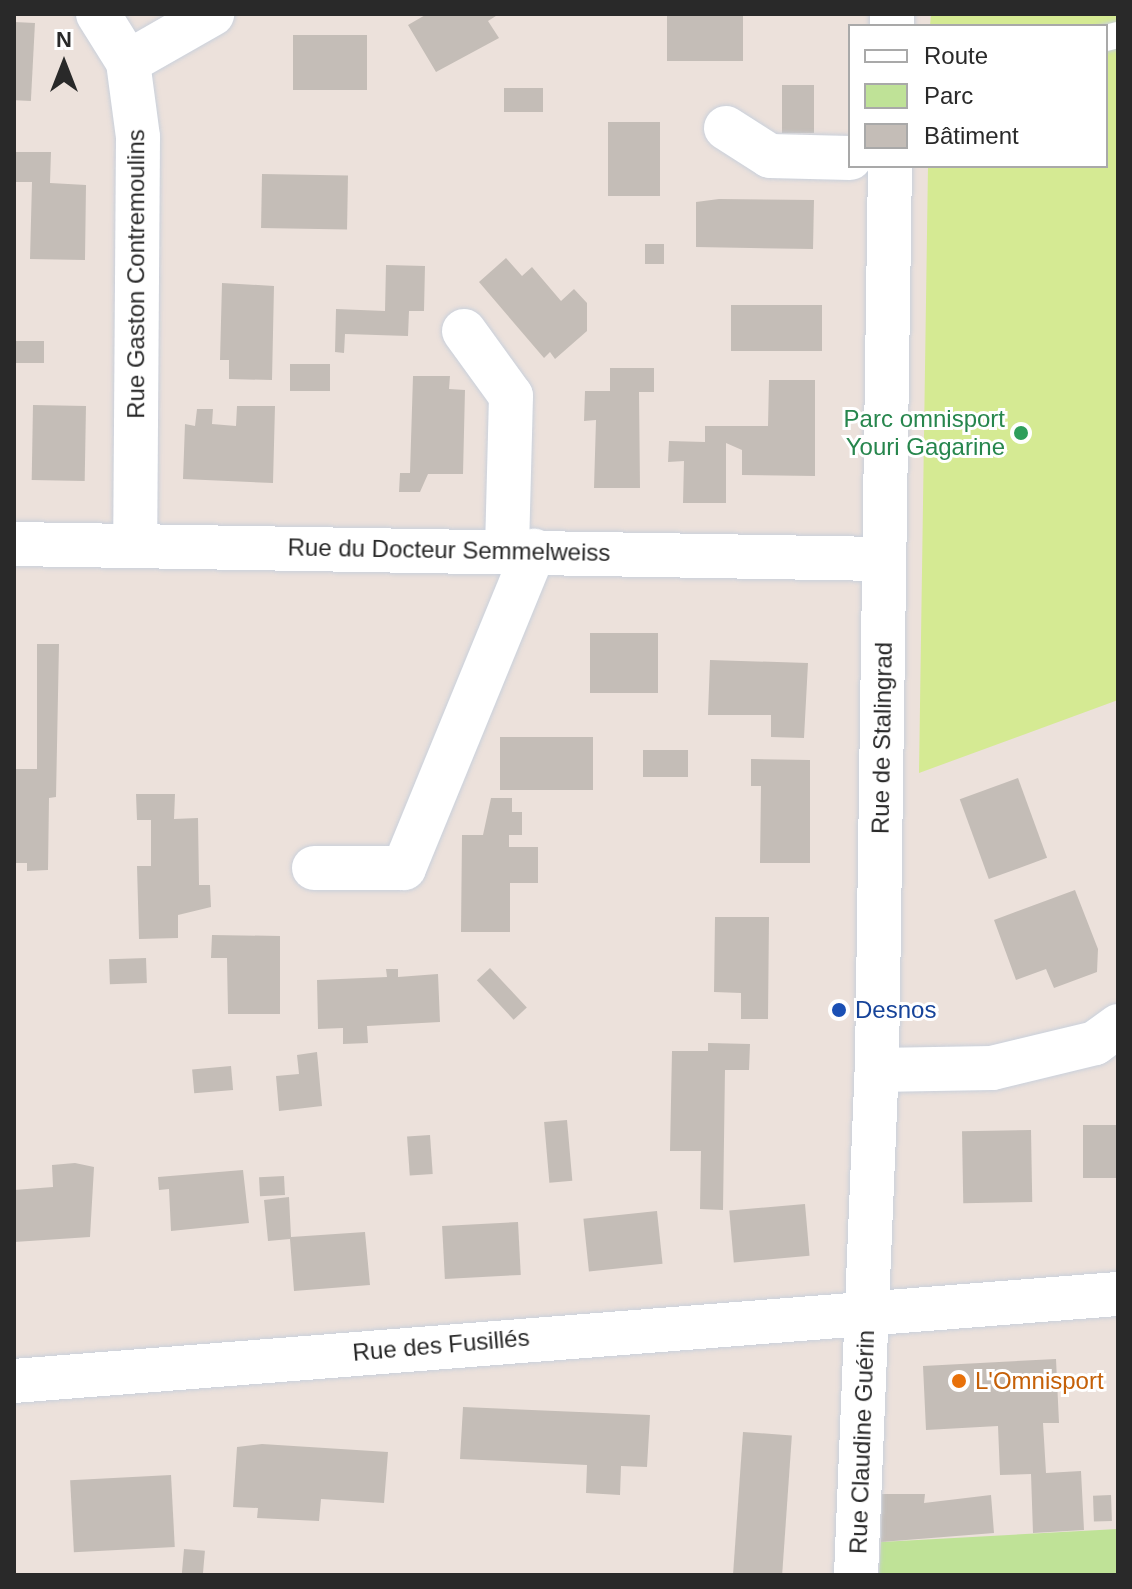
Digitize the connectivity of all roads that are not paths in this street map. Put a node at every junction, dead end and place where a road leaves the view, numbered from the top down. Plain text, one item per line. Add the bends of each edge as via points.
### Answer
1 (98, 14) edge
2 (212, 14) edge
3 (128, 62) junction
4 (726, 128) dead end
5 (848, 158) edge
6 (890, 168) edge
7 (464, 331) dead end
8 (14, 544) edge
9 (135, 544) junction
10 (520, 551) junction
11 (884, 559) junction
12 (314, 868) dead end
13 (1118, 1026) edge
14 (877, 1070) junction
15 (1118, 1294) edge
16 (867, 1309) junction
17 (14, 1381) edge
18 (856, 1575) edge

1 - 3 street, Rue Gaston Contremoulins
2 - 3 street
3 - 9 street, Rue Gaston Contremoulins via 138,137
4 - 5 street via 770,156
6 - 11 street, Rue de Stalingrad
7 - 10 street via 511,396
8 - 9 street, Rue du Docteur Semmelweiss
9 - 10 street, Rue du Docteur Semmelweiss
10 - 11 street, Rue du Docteur Semmelweiss
10 - 12 street via 404,868
11 - 14 street, Rue de Stalingrad
13 - 14 street via 1095,1043 992,1068
14 - 16 street, Rue de Stalingrad
15 - 16 street, Rue des Fusillés
16 - 17 street, Rue des Fusillés
16 - 18 street, Rue Claudine Guérin

